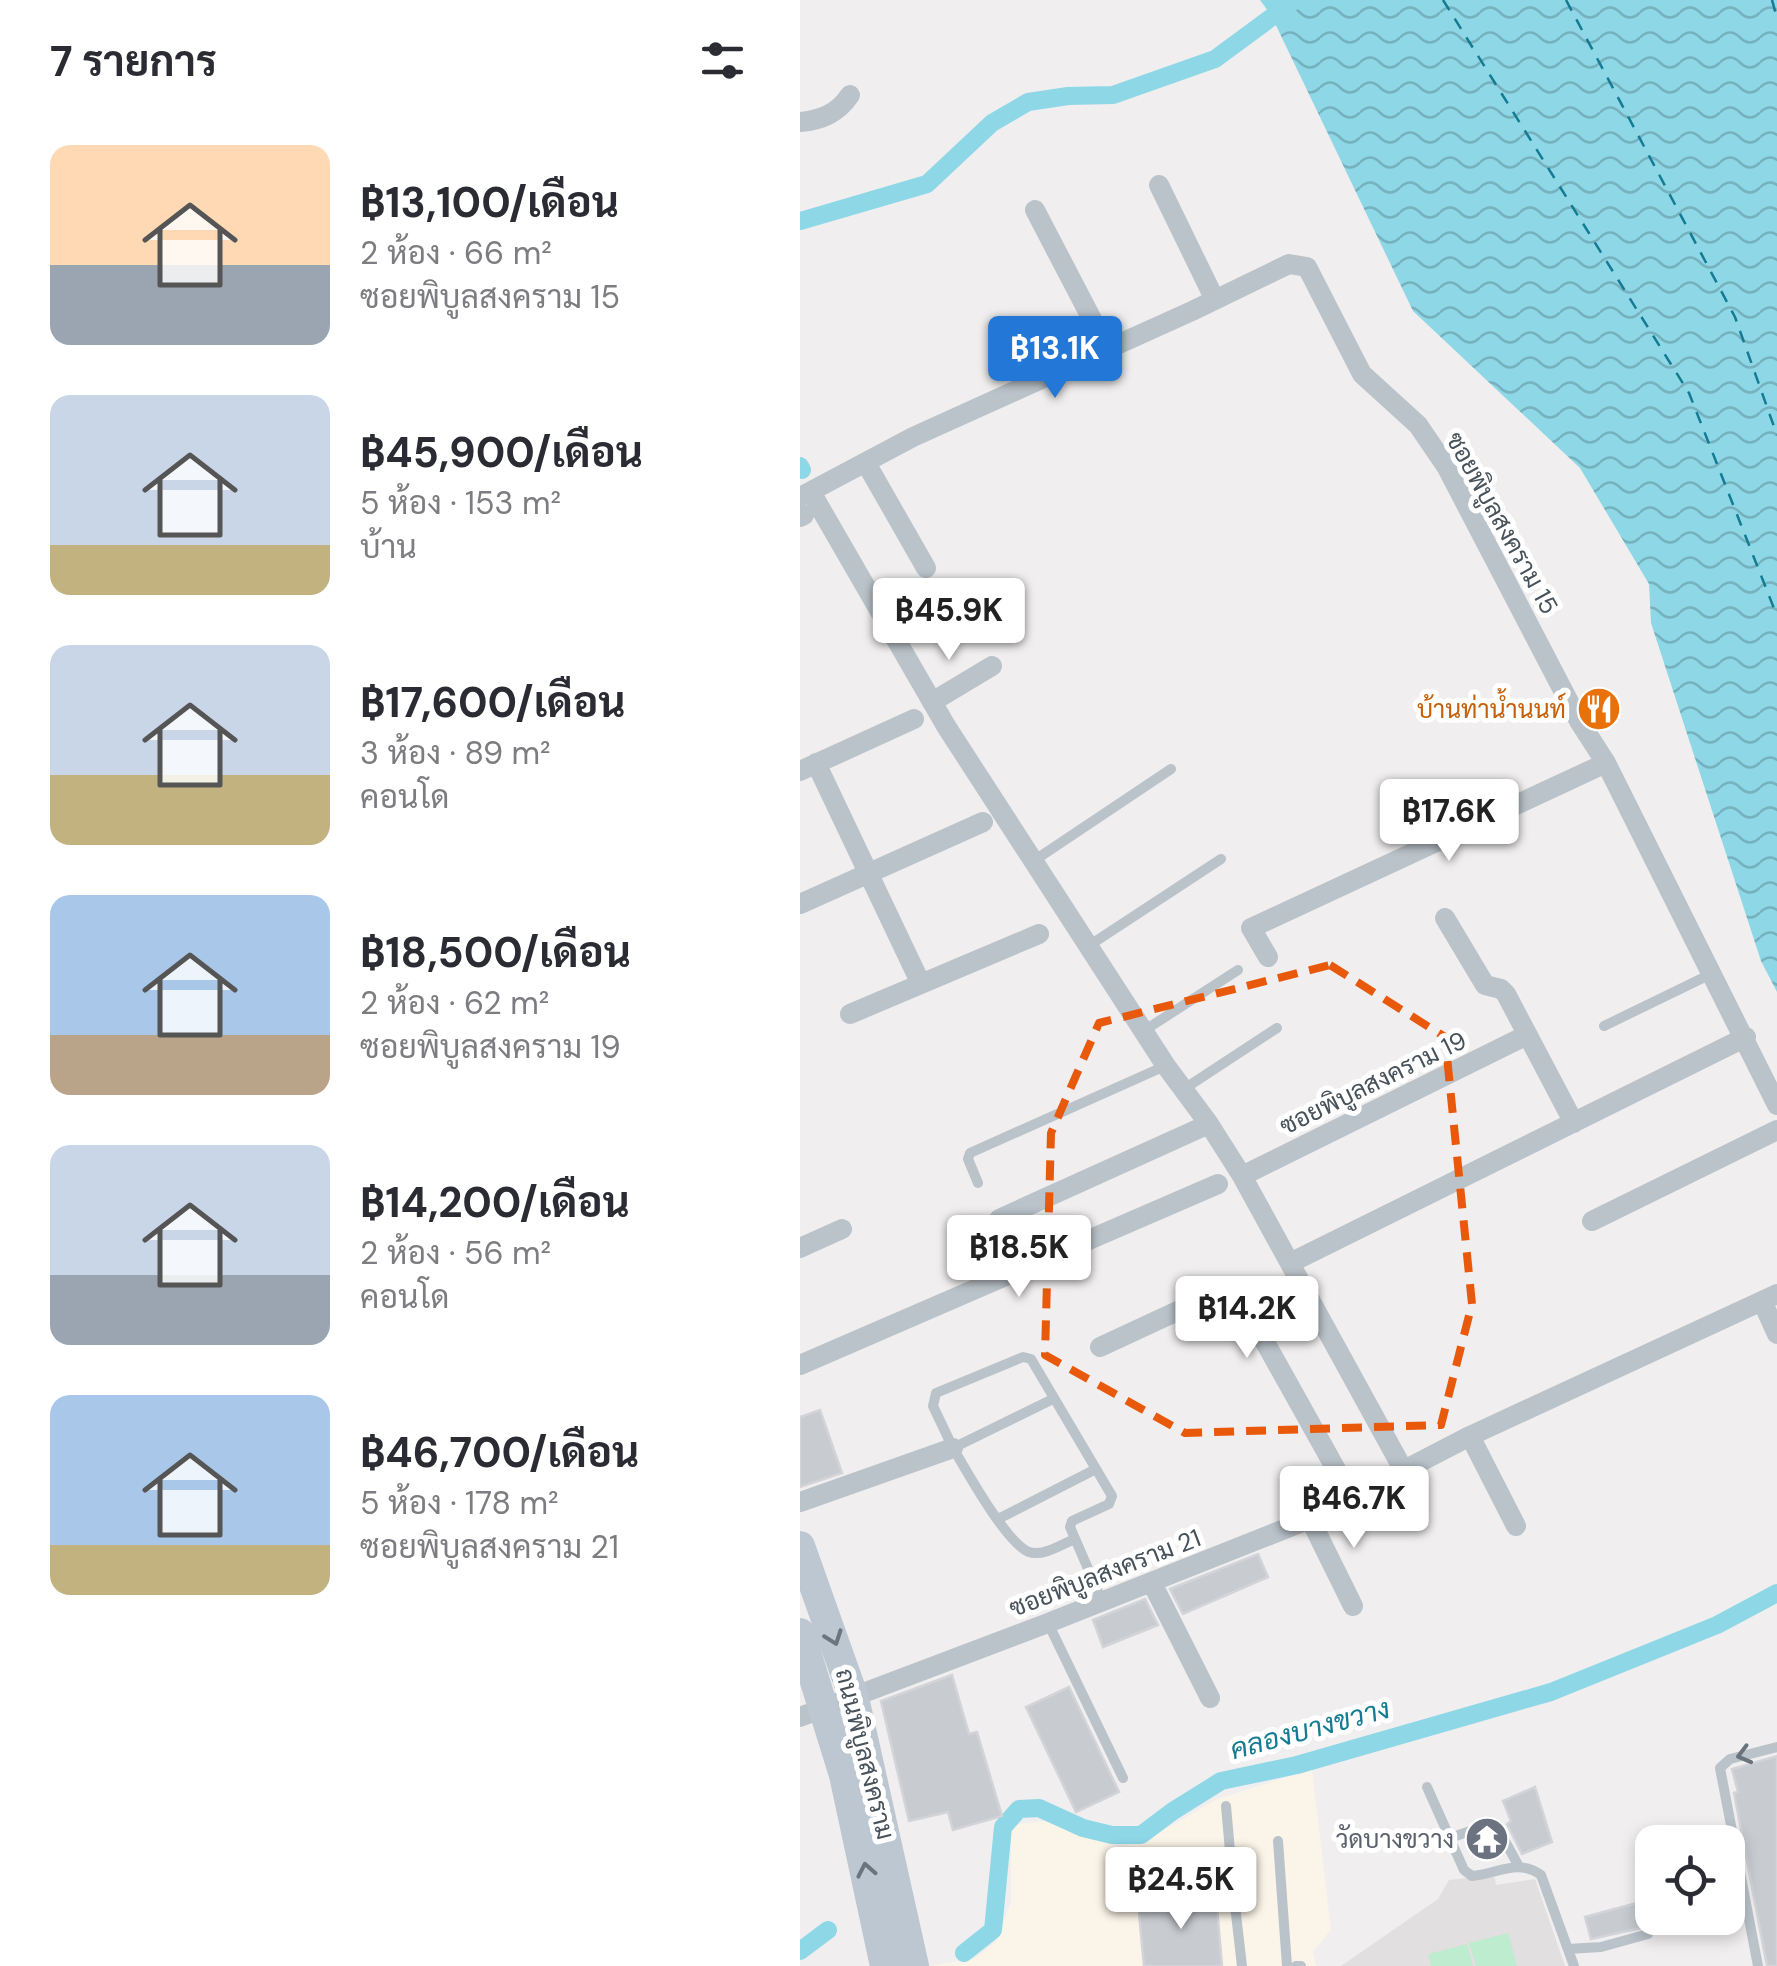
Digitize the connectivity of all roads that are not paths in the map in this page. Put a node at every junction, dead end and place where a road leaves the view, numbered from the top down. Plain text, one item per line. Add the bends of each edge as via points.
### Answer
1 (850, 95) dead end
2 (800, 122) edge
3 (1159, 184) dead end
4 (1035, 210) dead end
5 (1215, 300) junction
6 (1108, 350) junction
7 (866, 463) junction
8 (804, 505) edge
9 (926, 568) dead end
10 (992, 666) dead end
11 (932, 702) junction
12 (914, 719) dead end
13 (1606, 762) junction
14 (808, 767) edge
15 (1172, 769) dead end
16 (983, 822) dead end
17 (1222, 858) dead end
18 (1035, 860) junction
19 (870, 872) junction
20 (800, 904) edge
21 (1445, 918) dead end
22 (1039, 934) dead end
23 (1090, 945) junction
24 (1268, 957) dead end
25 (1238, 970) dead end
26 (1713, 973) junction
27 (921, 984) junction
28 (850, 1014) dead end
29 (1604, 1026) dead end
30 (1277, 1028) dead end
31 (1145, 1030) junction
32 (1526, 1035) junction
33 (1746, 1038) junction
34 (1166, 1066) junction
35 (1184, 1089) junction
36 (1777, 1105) edge
37 (1209, 1124) junction
38 (1574, 1124) junction
39 (1777, 1130) edge
40 (1242, 1176) junction
41 (978, 1183) dead end
42 (1218, 1184) dead end
43 (1000, 1219) dead end
44 (1592, 1221) dead end
45 (842, 1229) dead end
46 (800, 1248) edge
47 (1290, 1263) junction
48 (1770, 1298) edge
49 (1777, 1334) edge
50 (1100, 1347) dead end
51 (802, 1357) edge
52 (1054, 1399) junction
53 (1470, 1436) junction
54 (952, 1448) junction
55 (1096, 1468) junction
56 (1404, 1471) junction
57 (1352, 1498) junction
58 (800, 1502) edge
59 (1310, 1519) junction
60 (998, 1520) junction
61 (1516, 1526) dead end
62 (1075, 1539) junction
63 (800, 1546) edge
64 (1152, 1583) junction
65 (1102, 1601) junction
66 (1353, 1606) dead end
67 (1048, 1624) junction
68 (800, 1632) edge
69 (854, 1698) junction
70 (1210, 1698) dead end
71 (812, 1713) edge
72 (1777, 1748) edge
73 (1122, 1778) dead end
74 (1427, 1787) dead end
75 (1226, 1806) dead end
76 (1450, 1838) junction
77 (1278, 1841) dead end
78 (1518, 1865) junction
79 (1140, 1892) dead end
80 (1234, 1897) junction
81 (1644, 1935) edge
82 (1568, 1950) junction
83 (885, 1966) edge
84 (914, 1966) edge
85 (1242, 1966) edge
86 (1287, 1966) edge
87 (1574, 1966) edge
88 (1758, 1966) edge

1 - 2 street via 830,115
3 - 5 street
4 - 6 street
5 - 6 street, ซอยพิบูลสงคราม 15
5 - 13 street, ซอยพิบูลสงคราม 15 via 1288,264 1306,267 1362,374 1418,425 1446,466
6 - 7 street, ซอยพิบูลสงคราม 15
7 - 8 street, ซอยพิบูลสงคราม 15
7 - 9 street
8 - 11 street
10 - 11 street
11 - 18 street
12 - 14 street
13 - 24 street via 1251,928
13 - 26 street, ซอยพิบูลสงคราม 15
14 - 19 street
15 - 18 lane
16 - 19 street
17 - 23 lane
18 - 23 street
19 - 20 street
19 - 27 street
21 - 32 street via 1485,986 1506,994
22 - 27 street
23 - 31 street
25 - 31 lane
26 - 29 lane
26 - 33 street, ซอยพิบูลสงคราม 15
27 - 28 street
30 - 35 lane
31 - 34 street
32 - 38 street
32 - 40 street, ซอยพิบูลสงคราม 19
33 - 36 street, ซอยพิบูลสงคราม 15
33 - 38 street
34 - 35 street
34 - 41 lane via 970,1153
35 - 37 street
37 - 40 street
37 - 43 street
38 - 47 street
39 - 44 street
40 - 47 street
42 - 51 street
45 - 46 street
47 - 56 street
48 - 49 street
48 - 53 street, ซอยพิบูลสงคราม 21
50 - 57 street via 1212,1295 1232,1296 1246,1308
52 - 54 lane
52 - 54 lane via 1032,1358 1023,1356 936,1393 934,1406
52 - 55 lane
53 - 56 street, ซอยพิบูลสงคราม 21
53 - 61 street
54 - 58 street
54 - 60 lane
55 - 60 lane
55 - 62 lane via 1112,1496 1109,1504 1072,1521
56 - 57 street, ซอยพิบูลสงคราม 21
57 - 59 street, ซอยพิบูลสงคราม 21
59 - 64 street, ซอยพิบูลสงคราม 21
59 - 66 street
60 - 62 lane via 1029,1552
62 - 65 lane
63 -> 69 main road, ถนนพิบูลสงคราม
64 - 65 street, ซอยพิบูลสงคราม 21
64 - 70 street
65 - 67 street, ซอยพิบูลสงคราม 21
67 - 69 street, ซอยพิบูลสงคราม 21
67 - 73 lane
68 - 71 main road, ถนนพิบูลสงคราม
69 - 71 street, ซอยพิบูลสงคราม 21
69 - 84 main road, ถนนพิบูลสงคราม
83 -> 71 main road, ถนนพิบูลสงคราม via 859,1834
72 -> 88 lane via 1723,1762 1720,1774
74 - 76 lane
75 - 80 lane
76 - 78 lane via 1499,1830
76 - 78 lane via 1472,1876
77 - 86 lane
78 - 82 lane via 1541,1875
79 - 80 lane via 1219,1887
80 - 85 lane
81 - 82 lane
82 - 87 lane

